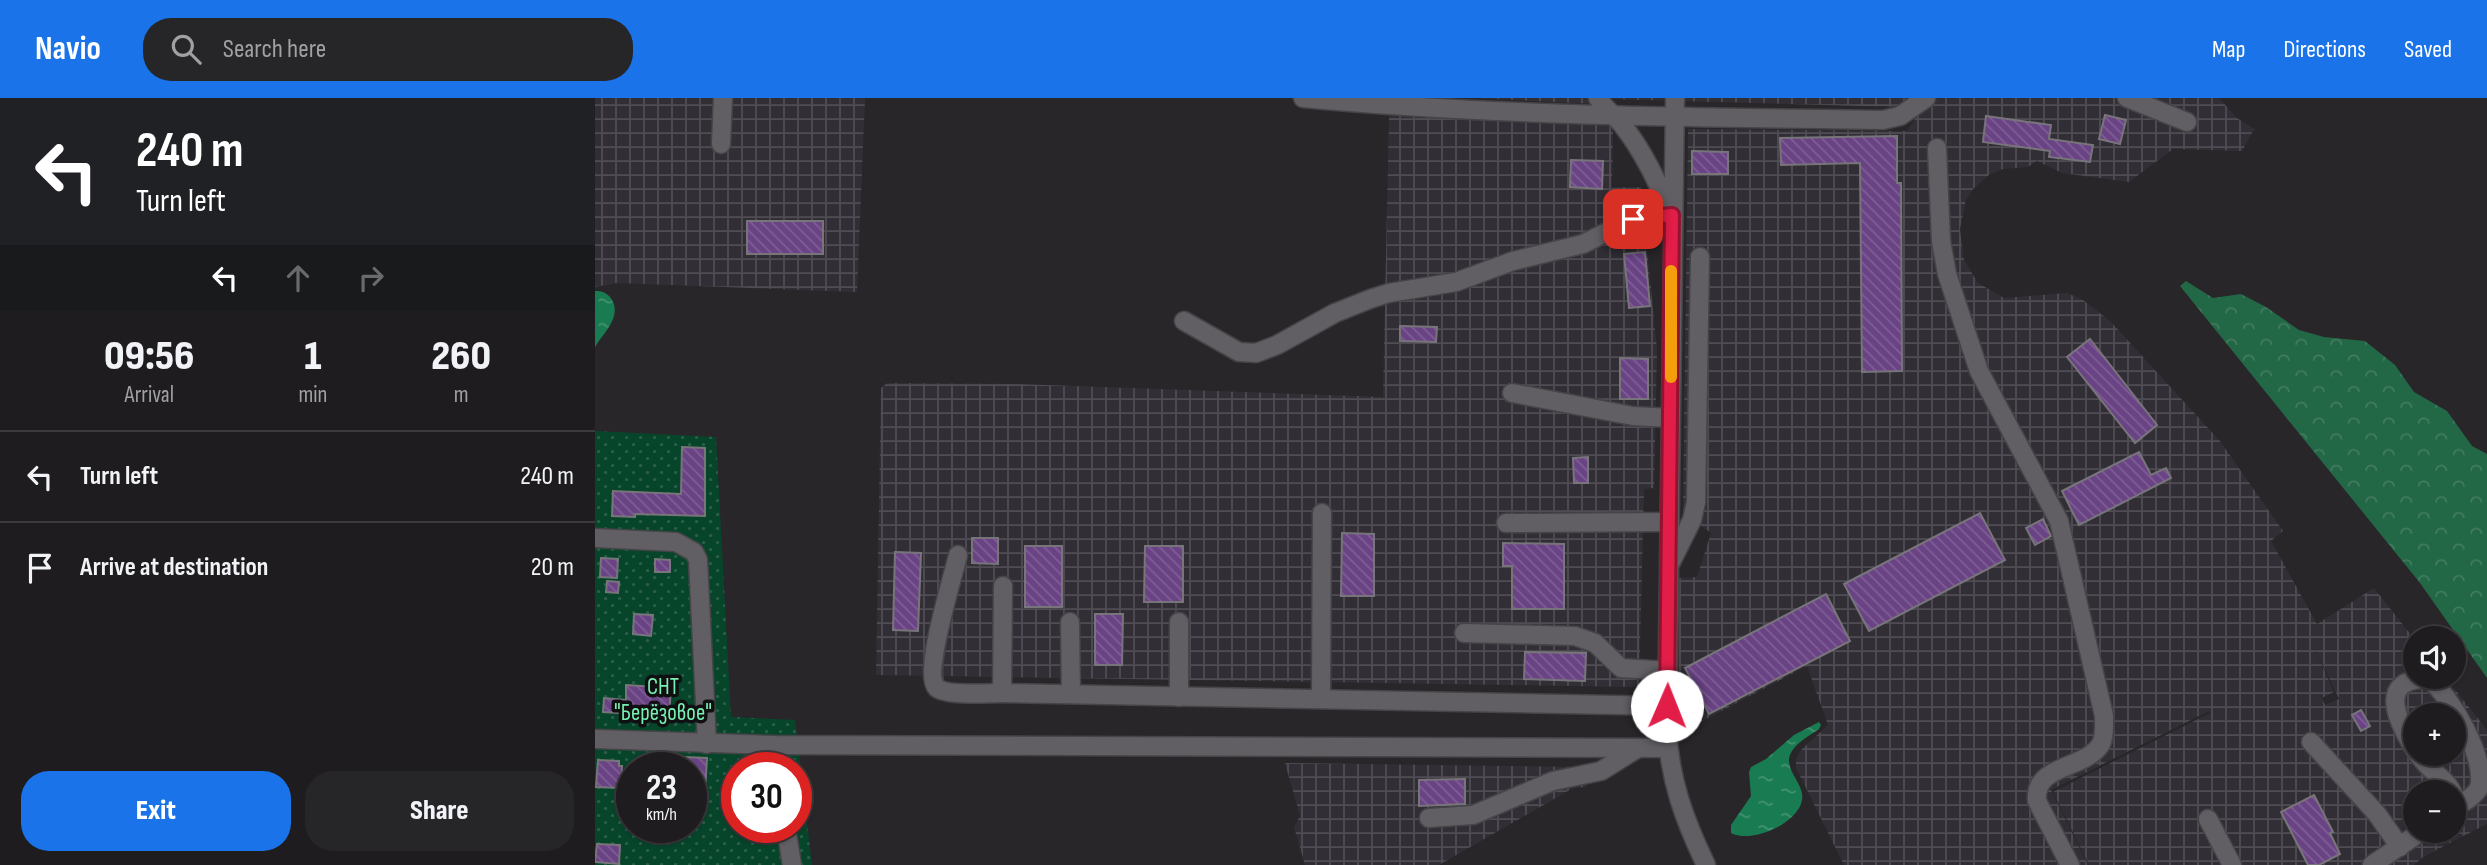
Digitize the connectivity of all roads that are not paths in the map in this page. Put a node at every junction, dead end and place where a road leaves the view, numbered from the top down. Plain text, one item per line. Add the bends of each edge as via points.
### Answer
1 (723, 98) edge
2 (1303, 98) edge
3 (1598, 98) edge
4 (1675, 98) edge
5 (1926, 98) edge
6 (2127, 98) edge
7 (1614, 114) junction
8 (1674, 116) junction
9 (2187, 122) dead end
10 (722, 144) dead end
11 (1937, 148) dead end
12 (1672, 215) junction
13 (1700, 257) dead end
14 (1184, 321) dead end
15 (1512, 393) dead end
16 (1670, 418) junction
17 (1322, 513) dead end
18 (1670, 522) junction
19 (1506, 523) dead end
20 (595, 538) edge
21 (958, 555) dead end
22 (1669, 565) junction
23 (1003, 586) dead end
24 (1070, 622) dead end
25 (1179, 622) dead end
26 (1464, 632) dead end
27 (1668, 671) junction
28 (1002, 693) junction
29 (1071, 694) junction
30 (1179, 697) junction
31 (1321, 699) junction
32 (2452, 703) edge
33 (1667, 706) junction
34 (2466, 724) edge
35 (2403, 728) edge
36 (595, 739) edge
37 (2311, 742) dead end
38 (707, 744) junction
39 (772, 745) junction
40 (1638, 748) junction
41 (1668, 748) junction
42 (773, 752) edge
43 (2427, 766) edge
44 (2442, 780) edge
45 (2466, 799) edge
46 (1429, 818) dead end
47 (2208, 819) dead end
48 (788, 843) edge
49 (2406, 843) edge
50 (2400, 847) junction
51 (792, 865) edge
52 (1706, 865) edge
53 (2070, 865) edge
54 (2232, 865) edge
55 (2372, 865) edge

1 - 10 street
2 - 7 street
3 - 7 street
4 - 8 street
5 - 8 street via 1900,116 1883,120
6 - 9 street
7 - 8 street
7 - 12 street via 1649,164
8 - 12 street
11 - 53 street via 1947,274 1979,371 2061,527 2104,716 2101,744 2047,776 2036,792
12 - 14 street via 1633,219 1583,244 1513,261 1456,282 1370,299 1256,353 1239,352
12 - 16 street
13 - 22 street via 1696,502
15 - 16 street via 1633,416
16 - 18 street
17 - 31 street
18 - 19 street
18 - 22 street
20 - 38 street via 676,542 694,552
21 - 28 street via 933,659 933,680 946,692
22 - 27 street
23 - 28 street
24 - 29 street
25 - 30 street
26 - 27 street via 1576,636 1595,643 1621,668
27 - 33 street
28 - 29 street
29 - 30 street
30 - 31 street
31 - 33 street
32 - 35 street via 2429,679 2402,684 2394,699
33 - 41 street
34 - 45 street via 2481,763 2480,786
36 - 38 street
37 - 50 street via 2377,814
38 - 39 street
39 - 40 street
39 - 42 street
40 - 41 street
40 - 46 street via 1601,771 1553,781 1473,814
41 - 52 street via 1676,792
43 - 44 street
47 - 54 street
48 - 51 street
49 - 50 street
50 - 55 street

